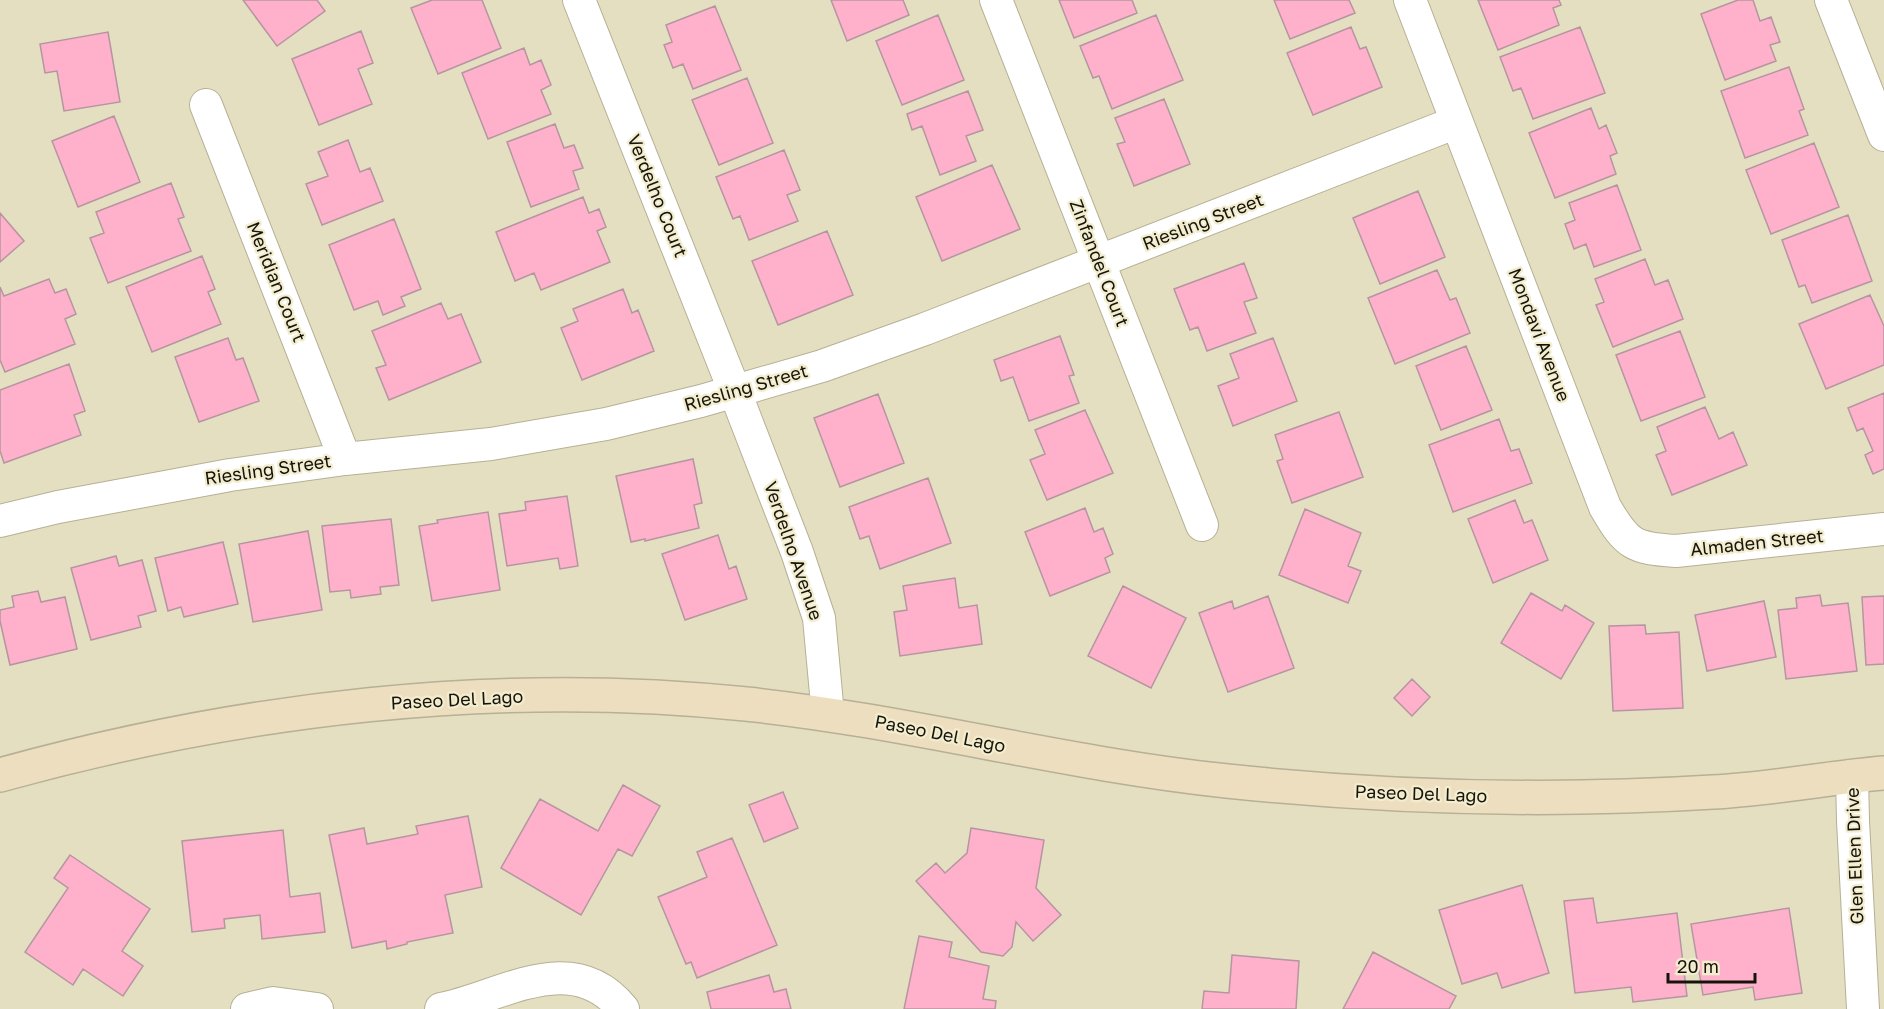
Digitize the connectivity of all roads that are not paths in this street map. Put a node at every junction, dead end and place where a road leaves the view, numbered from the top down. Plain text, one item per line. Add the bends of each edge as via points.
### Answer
1 (579, 0) edge
2 (996, 0) edge
3 (1410, 0) edge
4 (1831, 0) edge
5 (206, 105) dead end
6 (1457, 122) junction
7 (1884, 135) edge
8 (1099, 262) junction
9 (735, 392) junction
10 (345, 459) junction
11 (0, 521) edge
12 (1202, 525) dead end
13 (1884, 529) edge
14 (1630, 542) joint
15 (828, 715) junction
16 (1884, 773) edge
17 (0, 775) edge
18 (1852, 776) junction
19 (247, 1009) edge
20 (317, 1009) edge
21 (441, 1009) edge
22 (623, 1009) edge
23 (1863, 1009) edge

1 - 9 street, Verdelho Court
2 - 8 street, Zinfandel Court
3 - 6 street, Mondavi Avenue
4 - 7 street
5 - 10 street, Meridian Court
6 - 8 street, Riesling Street
6 - 14 street, Mondavi Avenue via 1605,507
8 - 9 street, Riesling Street via 843,359
8 - 12 street, Zinfandel Court
9 - 10 street, Riesling Street via 606,424 491,444
9 - 15 street, Verdelho Avenue via 819,618
10 - 11 street, Riesling Street via 145,490
13 - 14 street, Almaden Street via 1676,551
15 - 17 street, Paseo Del Lago via 748,704 617,696 422,700 213,726 90,751
15 - 18 street, Paseo Del Lago via 1142,770 1364,792 1540,798 1631,796 1718,792
16 - 18 street, Paseo Del Lago
18 - 23 street, Glen Ellen Drive
19 - 20 street via 273,1003
21 - 22 street via 540,979 569,978 594,985 615,998

